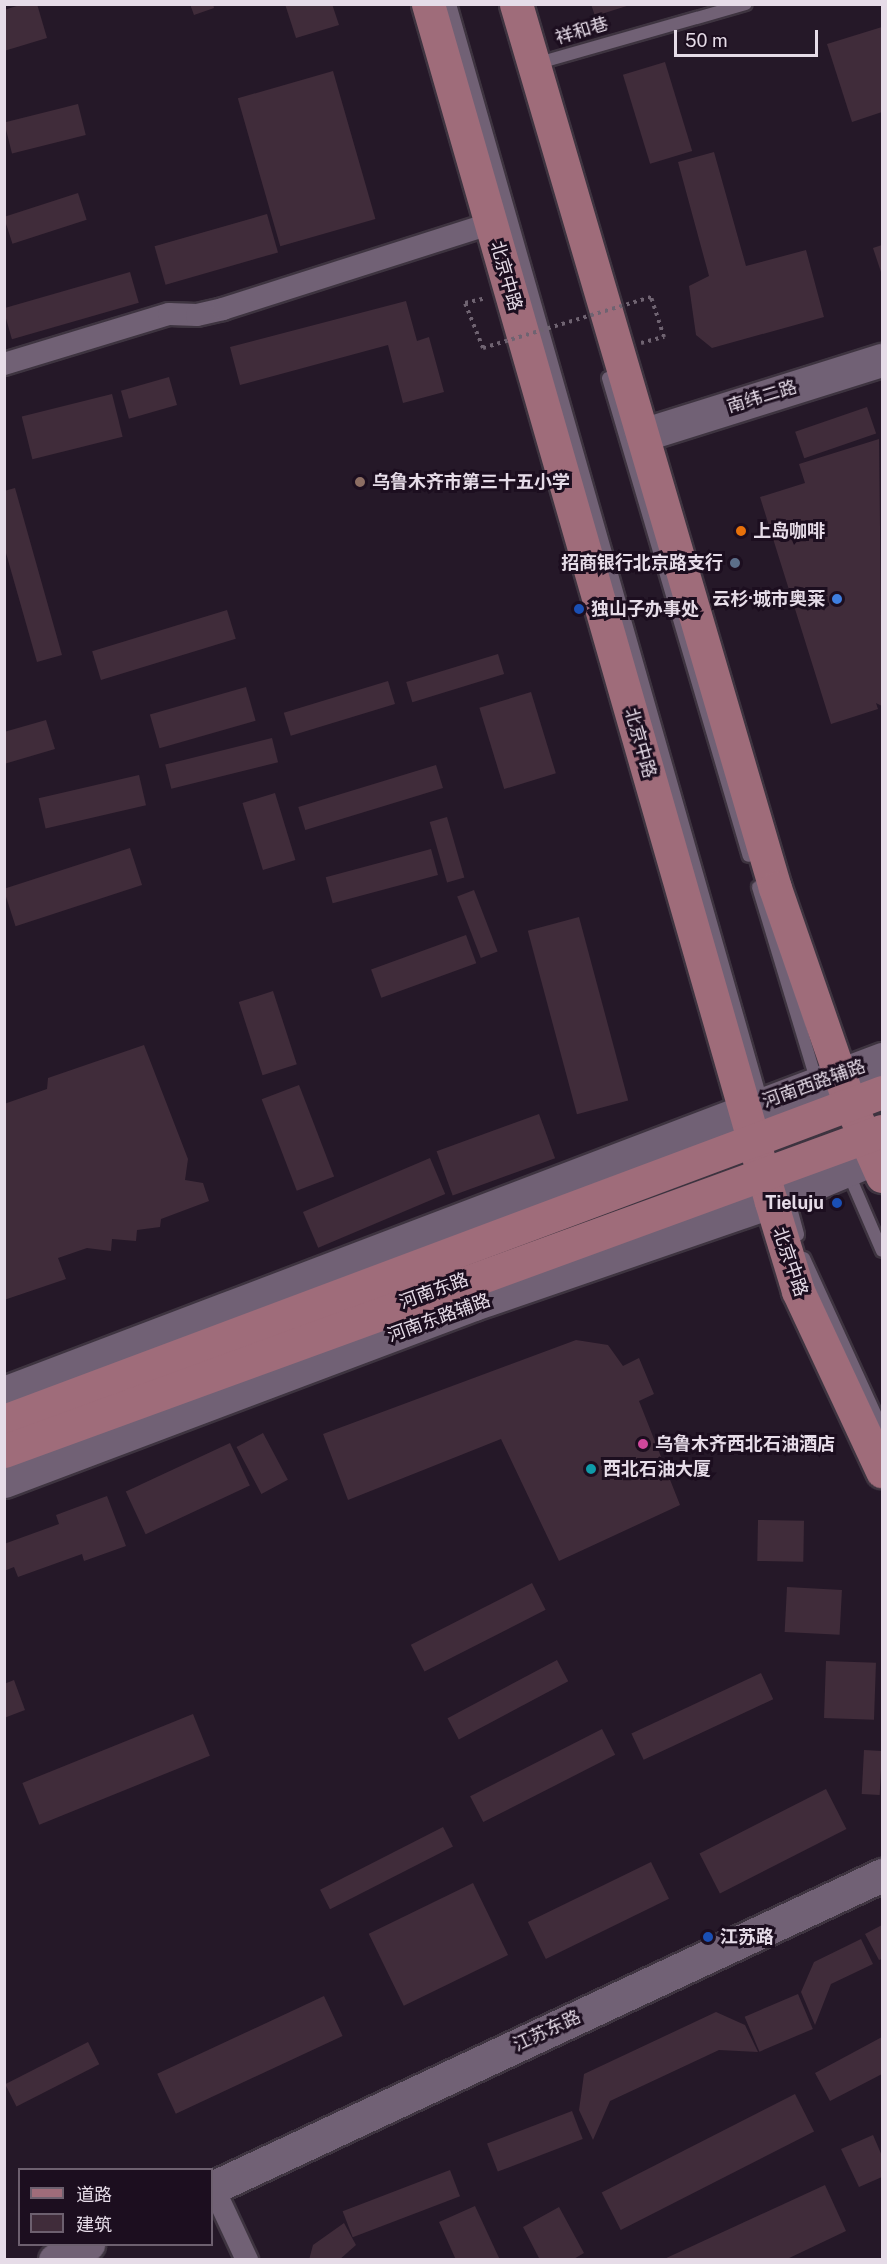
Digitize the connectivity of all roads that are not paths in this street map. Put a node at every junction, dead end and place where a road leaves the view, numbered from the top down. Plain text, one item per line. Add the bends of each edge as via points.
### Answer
1 (428, 4) edge
2 (450, 4) edge
3 (501, 4) edge
4 (516, 4) edge
5 (746, 4) edge
6 (534, 65) junction
7 (543, 151) dead end
8 (490, 224) junction
9 (882, 360) edge
10 (4, 364) edge
11 (605, 366) dead end
12 (642, 435) junction
13 (882, 1059) edge
14 (882, 1092) edge
15 (833, 1094) junction
16 (758, 1121) junction
17 (868, 1154) edge
18 (775, 1185) junction
19 (882, 1251) edge
20 (4, 1393) edge
21 (4, 1421) edge
22 (882, 1428) edge
23 (4, 1451) edge
24 (882, 1471) edge
25 (4, 1481) edge
26 (882, 1875) edge
27 (213, 2187) edge
28 (213, 2189) edge
29 (84, 2246) edge
30 (56, 2259) edge
31 (247, 2259) edge

1 - 8 main road, 北京中路
2 - 16 lane
3 - 7 lane
4 - 6 main road
5 - 6 lane, 祥和巷
6 - 12 main road
8 - 10 street via 223,309 197,315 169,314
8 - 16 main road, 北京中路
9 - 12 street, 南纬二路
11 - 15 lane
12 - 15 main road
13 - 15 street, 河南西路辅路
14 - 15 main road, 河南东路
15 - 16 main road, 河南东路
15 - 17 main road
16 - 18 main road, 北京中路
16 - 20 street
16 - 21 main road, 河南东路
17 - 18 main road, 河南东路
17 - 19 lane
18 - 22 lane via 805,1262
18 - 23 main road, 河南东路
18 - 24 main road, 北京中路 via 798,1291
18 - 25 street, 河南东路辅路 via 474,1304
26 - 27 street, 江苏东路
28 - 31 street
29 - 30 street

